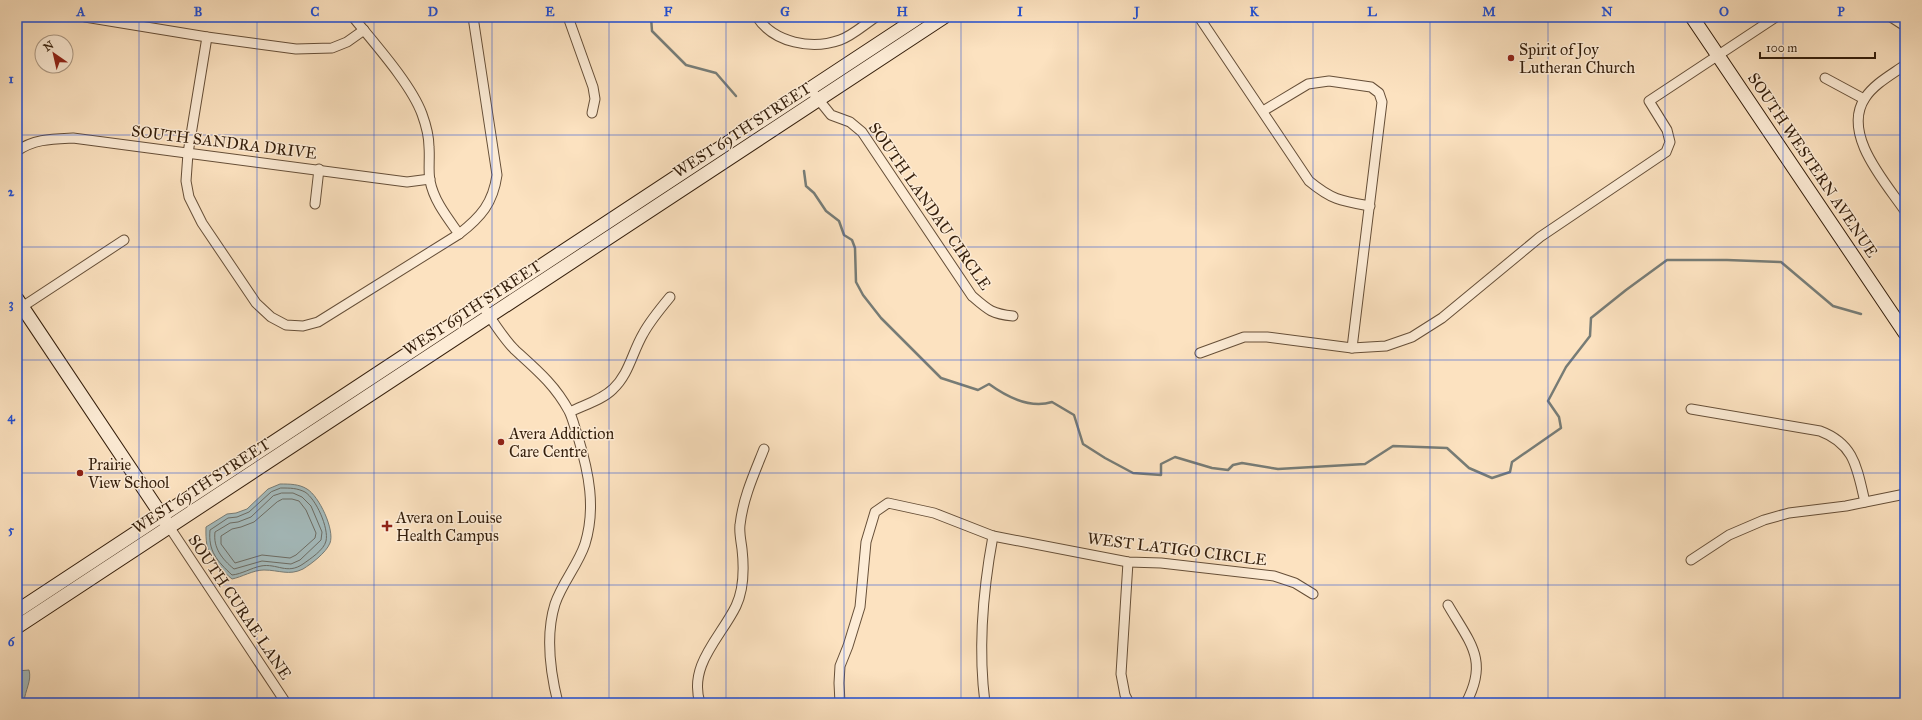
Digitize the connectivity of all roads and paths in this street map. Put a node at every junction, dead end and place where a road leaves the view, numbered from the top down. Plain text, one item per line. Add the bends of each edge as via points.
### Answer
1 (85, 17) edge
2 (353, 17) edge
3 (473, 17) edge
4 (568, 17) edge
5 (757, 17) edge
6 (876, 17) edge
7 (944, 17) edge
8 (1198, 17) edge
9 (1692, 17) edge
10 (1776, 17) edge
11 (1891, 17) edge
12 (918, 18) edge
13 (116, 20) edge
14 (1905, 26) edge
15 (364, 30) junction
16 (924, 31) junction
17 (207, 37) junction
18 (1717, 55) junction
19 (1905, 65) edge
20 (1825, 78) dead end
21 (810, 89) junction
22 (1864, 99) junction
23 (818, 100) junction
24 (1263, 111) junction
25 (592, 113) dead end
26 (17, 151) edge
27 (188, 153) junction
28 (319, 169) junction
29 (430, 179) junction
30 (315, 204) dead end
31 (1370, 206) junction
32 (1905, 211) edge
33 (459, 234) junction
34 (124, 240) dead end
35 (670, 297) dead end
36 (20, 303) edge
37 (483, 305) junction
38 (1013, 316) dead end
39 (490, 317) junction
40 (1905, 333) edge
41 (1352, 348) junction
42 (1200, 353) dead end
43 (1691, 409) dead end
44 (570, 412) junction
45 (764, 449) dead end
46 (1905, 494) edge
47 (1865, 502) junction
48 (162, 515) junction
49 (170, 528) junction
50 (993, 536) junction
51 (1691, 560) dead end
52 (1128, 562) junction
53 (1313, 594) dead end
54 (1448, 605) dead end
55 (17, 611) edge
56 (17, 627) edge
57 (286, 703) edge
58 (558, 703) edge
59 (700, 703) edge
60 (840, 703) edge
61 (985, 703) edge
62 (1129, 703) edge
63 (1466, 703) edge

1 - 13 street
2 - 15 street
3 - 33 street via 497,175 495,189 488,205 478,220
4 - 25 street via 593,87 595,99
5 - 6 street via 776,35 797,44 818,45 841,40
7 - 16 main road, WEST 69TH STREET
8 - 24 street
9 - 18 main road, SOUTH WESTERN AVENUE
10 - 18 street
11 - 14 street
12 - 16 main road
12 - 21 main road, WEST 69TH STREET
13 - 17 street
15 - 17 street via 347,42 332,48 314,50
15 - 29 street via 410,92 422,113 429,145
16 - 23 main road, WEST 69TH STREET
17 - 27 street
18 - 40 main road, SOUTH WESTERN AVENUE
18 - 41 street via 1649,101 1667,130 1670,142 1666,152 1540,237 1442,318 1412,337 1386,346
19 - 22 street via 1876,85
20 - 22 street
21 - 23 street, SOUTH LANDAU CIRCLE
21 - 37 main road, WEST 69TH STREET
22 - 32 street via 1858,113 1863,148
23 - 38 street, SOUTH LANDAU CIRCLE via 831,115 850,122 862,132 972,296 996,314
23 - 39 main road, WEST 69TH STREET
24 - 31 street via 1309,180 1324,193 1340,201
24 - 31 street via 1308,84 1329,81 1371,87 1379,93 1382,102
26 - 27 street, SOUTH SANDRA DRIVE via 46,139 72,138
27 - 28 street, SOUTH SANDRA DRIVE
27 - 33 street via 186,181 189,197 202,223 256,303 286,325 303,326 318,322
28 - 29 street, SOUTH SANDRA DRIVE via 407,182
28 - 30 street
29 - 33 street via 438,203
31 - 41 street
34 - 36 street
35 - 44 street via 650,322 625,374 613,389
36 - 48 main road
37 - 39 street
37 - 48 main road, WEST 69TH STREET
39 - 44 street via 515,350 552,385
39 - 49 main road, WEST 69TH STREET
41 - 42 street via 1267,337 1244,337
43 - 47 street via 1820,431 1834,436 1853,460
44 - 58 street via 587,467 592,505 584,546 555,604 549,635 553,684
45 - 59 street via 747,492 739,526 744,563 742,587 736,606 707,650 700,673
46 - 47 street
47 - 51 street via 1789,513 1764,520 1729,535
48 - 49 main road
48 - 55 main road, WEST 69TH STREET
49 - 56 main road, WEST 69TH STREET
49 - 57 street, SOUTH CURAE LANE
50 - 52 street, WEST LATIGO CIRCLE
50 - 60 street, WEST LATIGO CIRCLE via 934,513 888,503 875,512 866,542 860,608 840,666
50 - 61 street via 987,566 982,647
52 - 53 street, WEST LATIGO CIRCLE via 1161,563 1274,576 1295,583
52 - 62 street via 1121,674
54 - 63 street via 1474,652 1477,668 1476,680

